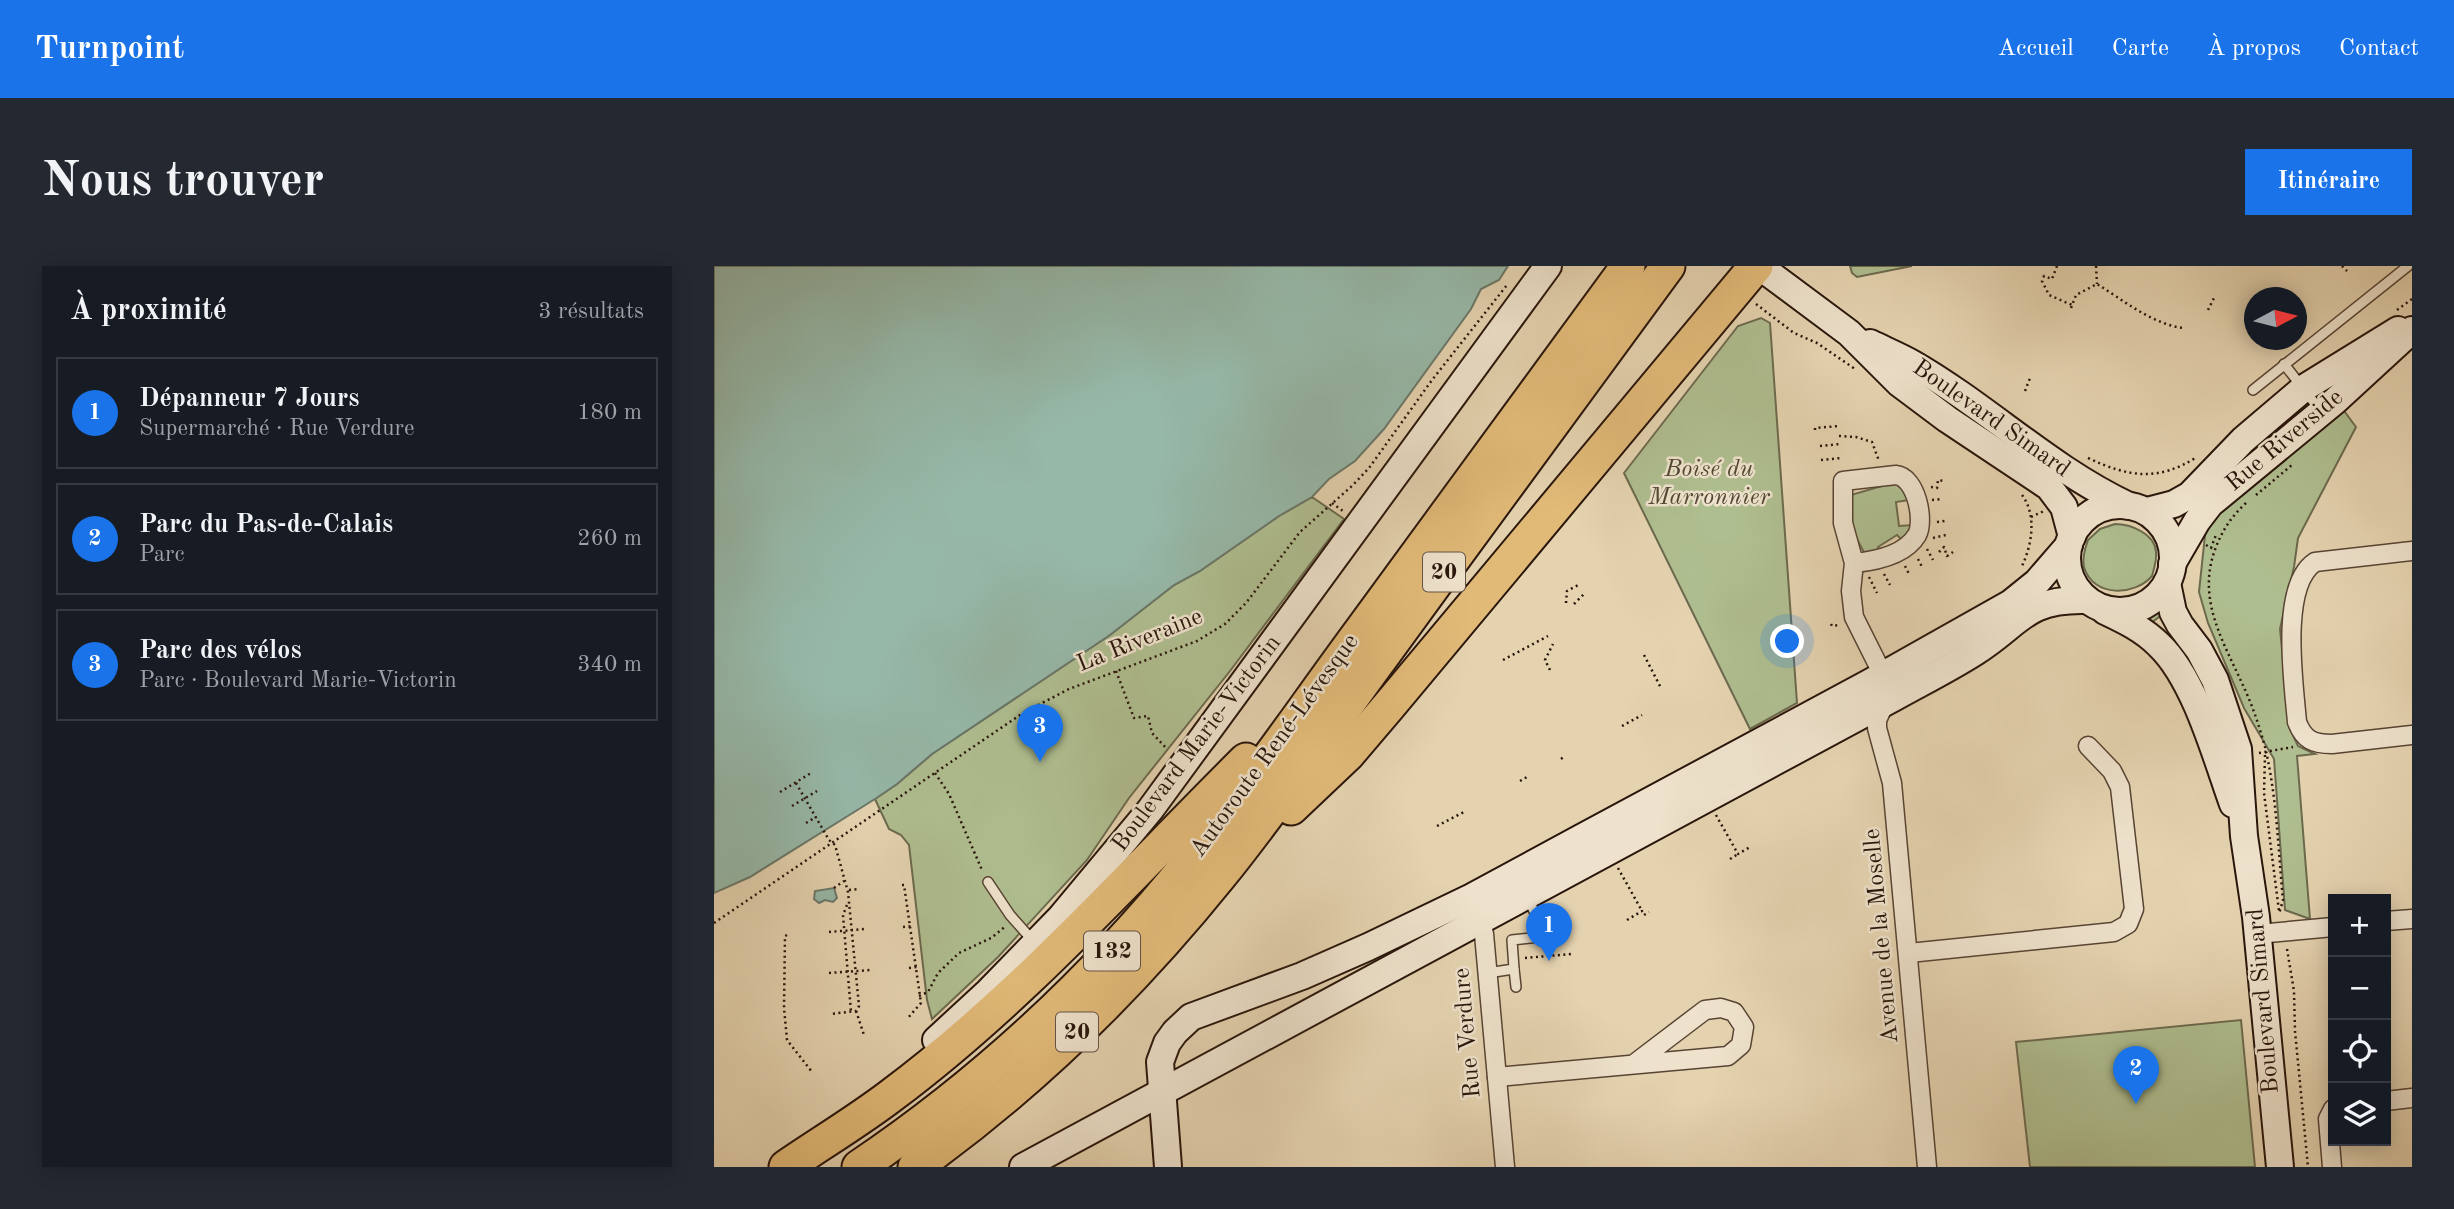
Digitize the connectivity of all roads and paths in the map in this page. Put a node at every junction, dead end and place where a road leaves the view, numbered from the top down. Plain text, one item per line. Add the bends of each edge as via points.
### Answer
1 (1548, 266) edge
2 (1628, 266) edge
3 (1668, 266) edge
4 (1757, 266) edge
5 (2057, 266) edge
6 (2096, 266) edge
7 (2342, 266) edge
8 (2408, 266) edge
9 (2347, 271) dead end
10 (1509, 283) dead end
11 (2097, 284) junction
12 (2214, 298) dead end
13 (2208, 310) dead end
14 (2412, 322) edge
15 (2183, 328) dead end
16 (2412, 330) edge
17 (1849, 333) junction
18 (2284, 364) junction
19 (2030, 379) dead end
20 (2304, 388) junction
21 (2253, 390) dead end
22 (2025, 391) dead end
23 (2322, 412) junction
24 (1839, 426) dead end
25 (1815, 430) dead end
26 (1839, 436) dead end
27 (1840, 444) dead end
28 (1821, 446) dead end
29 (1842, 458) dead end
30 (1821, 460) dead end
31 (2098, 463) dead end
32 (2179, 467) dead end
33 (1880, 468) dead end
34 (1944, 481) dead end
35 (1930, 486) dead end
36 (1332, 503) junction
37 (2139, 509) junction
38 (2046, 510) dead end
39 (1349, 515) dead end
40 (2031, 517) dead end
41 (1946, 535) dead end
42 (2216, 535) dead end
43 (1934, 537) dead end
44 (2070, 541) junction
45 (1924, 543) dead end
46 (2412, 551) edge
47 (1939, 552) dead end
48 (1953, 552) dead end
49 (1933, 560) dead end
50 (1854, 563) junction
51 (1880, 568) dead end
52 (2170, 574) junction
53 (1868, 577) dead end
54 (1580, 584) dead end
55 (1890, 585) dead end
56 (1585, 593) dead end
57 (1877, 593) dead end
58 (1566, 603) dead end
59 (1574, 604) dead end
60 (2092, 604) junction
61 (1548, 636) dead end
62 (1553, 644) dead end
63 (1644, 655) dead end
64 (1503, 660) dead end
65 (1550, 670) dead end
66 (1116, 671) junction
67 (1661, 688) dead end
68 (1318, 690) junction
69 (1887, 692) junction
70 (1642, 715) dead end
71 (1622, 726) dead end
72 (2412, 735) edge
73 (2088, 746) dead end
74 (2298, 746) dead end
75 (1167, 750) dead end
76 (2266, 751) junction
77 (811, 773) dead end
78 (935, 773) junction
79 (1527, 777) dead end
80 (1520, 780) dead end
81 (796, 783) junction
82 (817, 791) dead end
83 (780, 792) dead end
84 (805, 799) junction
85 (792, 806) dead end
86 (1713, 809) dead end
87 (1464, 812) dead end
88 (816, 817) junction
89 (806, 823) dead end
90 (1437, 826) dead end
91 (2245, 835) junction
92 (832, 842) junction
93 (1750, 847) dead end
94 (1738, 854) junction
95 (1730, 859) dead end
96 (1615, 862) dead end
97 (1219, 877) junction
98 (844, 881) junction
99 (988, 882) joint
100 (902, 885) dead end
101 (834, 888) dead end
102 (859, 889) dead end
103 (848, 890) junction
104 (1527, 896) junction
105 (849, 902) junction
106 (1477, 909) junction
107 (1643, 911) junction
108 (1649, 912) dead end
109 (2412, 919) edge
110 (1014, 920) junction
111 (1627, 920) dead end
112 (2391, 921) edge
113 (714, 923) edge
114 (912, 926) junction
115 (903, 927) dead end
116 (2328, 927) edge
117 (865, 929) dead end
118 (844, 930) junction
119 (852, 930) junction
120 (829, 932) dead end
121 (2258, 934) junction
122 (787, 935) dead end
123 (1560, 935) dead end
124 (1539, 937) junction
125 (1036, 944) junction
126 (2287, 950) dead end
127 (1909, 953) junction
128 (1571, 954) dead end
129 (1529, 958) dead end
130 (917, 967) junction
131 (909, 968) dead end
132 (871, 970) dead end
133 (1514, 970) junction
134 (855, 971) junction
135 (848, 972) junction
136 (830, 973) dead end
137 (1487, 973) junction
138 (791, 975) dead end
139 (784, 976) junction
140 (1516, 987) dead end
141 (919, 996) junction
142 (856, 1011) junction
143 (851, 1012) junction
144 (830, 1014) dead end
145 (792, 1017) dead end
146 (785, 1018) junction
147 (907, 1019) dead end
148 (864, 1035) dead end
149 (1633, 1064) junction
150 (812, 1072) dead end
151 (1497, 1077) junction
152 (1162, 1092) junction
153 (2412, 1098) edge
154 (2391, 1100) edge
155 (2330, 1146) edge
156 (786, 1167) edge
157 (859, 1167) edge
158 (915, 1167) edge
159 (1023, 1167) edge
160 (1168, 1167) edge
161 (1505, 1167) edge
162 (1927, 1167) edge
163 (2280, 1167) edge
164 (2308, 1167) edge
165 (2332, 1167) edge

1 - 125 main road, Boulevard Marie-Victorin via 1158,800
2 - 68 highway, Autoroute René-Lévesque / 20
3 - 97 highway, Autoroute René-Lévesque / 20
4 - 17 main road, Boulevard Simard
4 - 97 highway via 1348,754
5 - 11 path via 2052,279 2044,276 2042,281 2049,295 2072,306 2076,295
6 - 11 path
7 - 9 path
8 - 18 lane
10 - 36 path, La Riveraine via 1369,468
11 - 15 path via 2143,313
12 - 13 path
14 - 20 main road, Rue Riverside
16 - 23 main road, Rue Riverside
17 - 37 main road, Boulevard Simard via 1912,363 2072,476
17 - 44 main road, Boulevard Simard via 1909,390 2049,487 2064,507
18 - 20 lane
18 - 21 lane
19 - 22 path
20 - 23 lane
20 - 37 main road, Rue Riverside via 2255,429 2190,495
23 - 52 main road, Rue Riverside via 2210,504
24 - 25 path
26 - 33 path via 1872,442
27 - 28 path
29 - 30 path
31 - 32 path, Boulevard Simard via 2139,475
34 - 35 path via 1938,480 1937,488
36 - 39 path
36 - 66 path, La Riveraine via 1300,532 1225,624 1188,645
37 - 44 main road via 2117,507 2096,512 2080,523
37 - 52 main road via 2160,520 2168,532
38 - 40 path
41 - 43 path
42 - 76 path, Boulevard Simard via 2222,532 2213,549 2208,583 2212,617 2248,695
44 - 60 main road via 2068,576 2077,593
44 - 69 main road via 2022,596
45 - 49 path
46 - 72 street via 2308,566 2290,634 2297,722 2309,741 2332,744
47 - 48 path via 1944,547 1947,556
50 - 50 street via 1886,557 1916,536 1914,489 1904,476 1843,481 1843,523
50 - 69 street via 1854,617
51 - 55 path
52 - 60 main road via 2155,598 2138,607 2118,610
52 - 91 main road, Boulevard Simard via 2173,612 2199,650 2229,716 2238,749
53 - 57 path
54 - 58 path via 1567,591
56 - 59 path
60 - 69 main road via 2038,606 1973,653
60 - 91 main road, Boulevard Simard via 2147,634 2172,660 2199,712
61 - 64 path
62 - 65 path via 1545,660
63 - 67 path
66 - 75 path via 1135,718 1148,716 1152,733
66 - 78 path, La Riveraine via 1038,705
68 - 156 highway via 1088,921 986,1016 892,1096
68 - 157 highway, Autoroute René-Lévesque / 132 via 1199,850 1098,966 988,1070
69 - 104 main road via 1801,749
69 - 106 main road via 1798,721
69 - 127 street, Avenue de la Moselle via 1877,724 1892,783
70 - 71 path
73 - 127 street via 2112,771 2120,787 2134,909 2129,924 2114,932
74 - 76 path
76 - 76 path, Boulevard Simard via 2264,793 2279,914 2283,906
77 - 81 path
78 - 92 path, La Riveraine
78 - 99 path
79 - 80 path
81 - 83 path
81 - 84 path
82 - 84 path
84 - 85 path
84 - 88 path
86 - 94 path
87 - 90 path
88 - 89 path
88 - 92 path
91 - 121 main road, Boulevard Simard
92 - 98 path
92 - 113 path, La Riveraine
93 - 94 path
94 - 95 path
96 - 107 path
97 - 158 highway, Autoroute René-Lévesque / 20 via 1127,983 1069,1041
98 - 101 path
98 - 103 path
99 - 110 lane
100 - 114 path
102 - 103 path
103 - 105 path
104 - 106 main road
104 - 124 lane via 1538,920
105 - 118 path
105 - 119 path
106 - 137 street, Rue Verdure
106 - 152 main road
106 - 152 main road via 1191,1017 1175,1032 1163,1054
107 - 108 path via 1644,915
107 - 111 path
109 - 112 street
110 - 125 lane
110 - 141 path via 991,938 959,953 928,992
114 - 115 path
114 - 130 path
116 - 121 street
117 - 119 path
118 - 119 path
118 - 120 path
118 - 135 path
119 - 134 path
121 - 163 main road, Boulevard Simard
122 - 139 path
123 - 124 lane
124 - 133 lane via 1511,940
125 - 156 main road, Boulevard Marie-Victorin via 946,1031
126 - 164 path, Boulevard Simard
127 - 162 street, Avenue de la Moselle
128 - 129 path
130 - 131 path
130 - 141 path
132 - 134 path
133 - 137 lane
133 - 140 lane
134 - 135 path
134 - 142 path
135 - 136 path
135 - 143 path
137 - 151 street, Rue Verdure
138 - 139 path
139 - 146 path
141 - 147 path via 920,1006
142 - 143 path
142 - 148 path
143 - 144 path
145 - 146 path
146 - 150 path via 787,1040
149 - 149 street via 1728,1056 1741,1045 1744,1027 1734,1012 1706,1010
149 - 151 street
151 - 161 street, Rue Verdure
152 - 159 main road
152 - 160 main road
153 - 154 street
155 - 165 street

